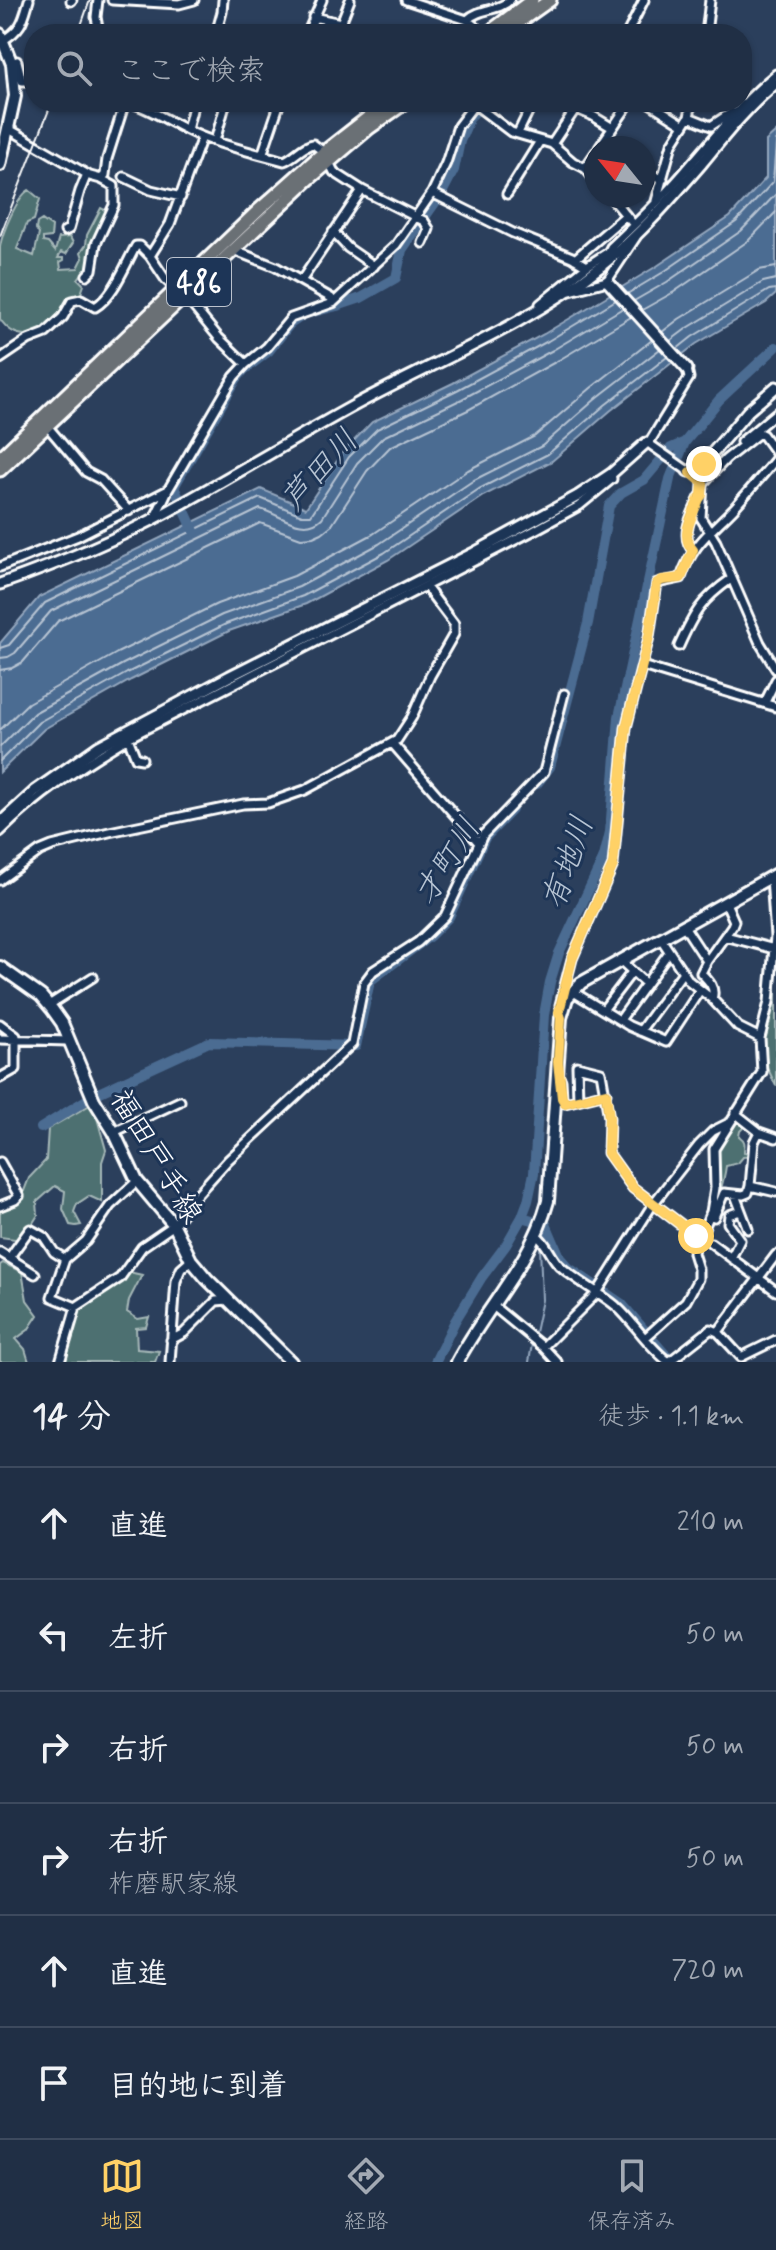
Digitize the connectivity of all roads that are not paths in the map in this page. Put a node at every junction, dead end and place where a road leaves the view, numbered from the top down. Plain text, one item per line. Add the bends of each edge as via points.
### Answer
1 (29, 0) edge
2 (98, 0) edge
3 (112, 0) edge
4 (194, 0) edge
5 (223, 0) edge
6 (322, 0) edge
7 (350, 0) edge
8 (406, 0) edge
9 (510, 0) edge
10 (532, 0) edge
11 (550, 0) edge
12 (644, 0) edge
13 (710, 0) edge
14 (313, 17) junction
15 (467, 20) junction
16 (97, 24) edge
17 (219, 24) edge
18 (311, 24) edge
19 (472, 24) edge
20 (499, 24) edge
21 (516, 24) edge
22 (632, 24) edge
23 (707, 24) edge
24 (1, 39) edge
25 (7, 61) edge
26 (776, 74) edge
27 (24, 81) edge
28 (774, 85) edge
29 (752, 96) edge
30 (752, 98) edge
31 (752, 106) edge
32 (123, 112) edge
33 (153, 112) edge
34 (192, 112) edge
35 (223, 112) edge
36 (277, 112) edge
37 (377, 112) edge
38 (392, 112) edge
39 (471, 112) edge
40 (486, 112) edge
41 (528, 112) edge
42 (574, 112) edge
43 (587, 112) edge
44 (622, 112) edge
45 (664, 112) edge
46 (690, 112) edge
47 (733, 112) edge
48 (734, 112) edge
49 (745, 112) edge
50 (689, 117) junction
51 (684, 125) junction
52 (611, 127) junction
53 (9, 129) junction
54 (187, 130) junction
55 (518, 133) junction
56 (606, 136) edge
57 (202, 137) junction
58 (215, 141) junction
59 (540, 141) junction
60 (552, 144) junction
61 (262, 155) junction
62 (326, 157) junction
63 (0, 165) edge
64 (584, 168) edge
65 (87, 174) junction
66 (656, 176) edge
67 (124, 177) dead end
68 (101, 179) junction
69 (663, 179) junction
70 (362, 190) junction
71 (507, 194) dead end
72 (437, 195) junction
73 (181, 197) junction
74 (656, 199) edge
75 (656, 203) edge
76 (620, 208) edge
77 (652, 208) edge
78 (626, 215) junction
79 (419, 219) junction
80 (65, 231) dead end
81 (636, 231) junction
82 (333, 232) junction
83 (423, 243) dead end
84 (233, 250) junction
85 (150, 256) junction
86 (575, 259) junction
87 (374, 266) junction
88 (587, 266) junction
89 (87, 275) dead end
90 (301, 281) junction
91 (607, 281) junction
92 (568, 292) junction
93 (180, 294) junction
94 (333, 303) junction
95 (527, 318) junction
96 (0, 359) edge
97 (246, 364) junction
98 (687, 369) joint
99 (776, 387) edge
100 (776, 413) edge
101 (47, 426) junction
102 (649, 443) junction
103 (776, 456) edge
104 (0, 458) edge
105 (726, 459) junction
106 (0, 470) edge
107 (689, 471) junction
108 (611, 474) junction
109 (703, 483) junction
110 (168, 490) junction
111 (702, 495) junction
112 (129, 511) junction
113 (154, 519) junction
114 (710, 531) junction
115 (693, 550) junction
116 (0, 567) edge
117 (731, 579) junction
118 (0, 584) edge
119 (426, 587) junction
120 (679, 646) dead end
121 (642, 666) junction
122 (776, 669) edge
123 (776, 680) edge
124 (564, 694) dead end
125 (765, 702) junction
126 (776, 707) edge
127 (128, 738) junction
128 (392, 743) junction
129 (101, 754) junction
130 (86, 756) junction
131 (142, 759) dead end
132 (0, 823) edge
133 (0, 832) edge
134 (479, 843) junction
135 (774, 875) edge
136 (0, 880) edge
137 (726, 903) junction
138 (684, 926) junction
139 (725, 936) junction
140 (661, 939) junction
141 (774, 949) edge
142 (669, 952) junction
143 (621, 961) junction
144 (707, 961) junction
145 (0, 967) edge
146 (632, 972) junction
147 (683, 972) junction
148 (93, 977) dead end
149 (646, 984) junction
150 (700, 990) junction
151 (572, 991) junction
152 (712, 999) junction
153 (49, 1005) junction
154 (603, 1010) junction
155 (561, 1018) junction
156 (620, 1020) junction
157 (0, 1024) edge
158 (640, 1031) junction
159 (760, 1038) junction
160 (0, 1039) edge
161 (14, 1040) junction
162 (68, 1041) junction
163 (558, 1062) junction
164 (0, 1078) edge
165 (606, 1093) junction
166 (578, 1100) junction
167 (180, 1101) dead end
168 (735, 1113) junction
169 (729, 1123) junction
170 (114, 1132) junction
171 (759, 1132) junction
172 (776, 1138) edge
173 (0, 1162) edge
174 (137, 1181) junction
175 (750, 1186) junction
176 (776, 1192) edge
177 (735, 1195) junction
178 (653, 1204) junction
179 (0, 1206) edge
180 (740, 1211) junction
181 (709, 1217) junction
182 (174, 1225) junction
183 (540, 1227) junction
184 (748, 1229) dead end
185 (696, 1236) junction
186 (711, 1243) dead end
187 (0, 1252) edge
188 (776, 1255) edge
189 (9, 1258) junction
190 (731, 1258) junction
191 (65, 1259) junction
192 (191, 1260) junction
193 (35, 1274) dead end
194 (758, 1278) junction
195 (599, 1289) junction
196 (776, 1291) edge
197 (228, 1300) junction
198 (492, 1305) junction
199 (76, 1307) junction
200 (718, 1332) junction
201 (648, 1335) junction
202 (171, 1340) junction
203 (776, 1340) edge
204 (543, 1347) junction
205 (671, 1361) edge
206 (60, 1362) edge
207 (170, 1362) edge
208 (291, 1362) edge
209 (457, 1362) edge
210 (557, 1362) edge

1 - 24 street via 16,33
2 - 16 street
3 - 4 street
5 - 17 street
6 - 14 street
7 - 14 street via 341,23
8 - 15 street
9 - 15 street
10 - 20 highway
11 - 21 highway
12 - 22 street
13 - 23 street
14 - 18 street
15 - 19 street
24 - 25 main road
25 - 27 street via 17,61
25 - 53 main road via 15,96
26 - 29 street
28 - 30 street
28 - 31 street
32 - 68 street
33 - 54 street
34 - 54 street
35 - 58 street
36 - 61 street
37 - 62 highway, 486
38 - 62 highway, 486
39 - 72 street via 458,126
40 - 55 street
41 - 55 street
42 - 60 street
43 - 52 street
44 - 52 street
45 - 51 street
46 - 50 street
47 - 50 street via 711,126
48 - 75 street
49 - 81 street via 668,203
50 - 51 street
51 - 69 street via 672,144
52 - 56 street
53 - 63 main road
53 - 65 street
54 - 57 street
55 - 59 street
57 - 58 street
57 - 73 street
58 - 61 street
59 - 60 street
59 - 71 street
60 - 64 street
61 - 62 street via 284,161 313,144
62 - 70 street via 334,172
62 - 84 highway, 486
62 - 93 highway, 486
65 - 68 street
65 - 80 street
66 - 69 street
67 - 73 street
68 - 89 street via 114,186 114,205
69 - 74 street
70 - 79 street
70 - 82 street
72 - 79 street
72 - 86 street
73 - 85 street
76 - 78 street
77 - 81 street
78 - 81 street
78 - 86 street
79 - 83 street via 429,229
79 - 87 street
81 - 88 street
81 - 91 street
81 - 92 street
82 - 87 street
82 - 90 street
84 - 90 street
84 - 93 highway, 486
85 - 93 street
85 - 96 street via 136,246 98,306 72,301 46,333
86 - 88 street
87 - 94 street
88 - 95 street
90 - 94 street
91 - 92 street
91 - 98 street
92 - 95 street
93 - 97 street
93 - 101 highway, 486
93 - 104 highway, 486
94 - 97 street via 291,318
95 - 113 street via 359,403
97 - 110 street
98 - 102 street via 689,378
99 - 107 street via 698,470
100 - 105 street
101 - 106 highway, 486
101 - 112 street
102 - 107 street
102 - 108 street
103 - 105 street via 759,433
103 - 114 street
105 - 109 street
107 - 109 street
108 - 119 street via 612,479 579,506
108 - 130 street via 474,553 230,676
109 - 111 street
110 - 112 street
110 - 113 street
111 - 114 street via 701,518
111 - 115 street via 686,534
112 - 116 street
113 - 118 street
114 - 115 street
114 - 117 street
115 - 121 street via 681,578 657,583
117 - 120 street via 702,603
117 - 122 street
119 - 127 street
119 - 128 street via 454,624 454,634 404,732
121 - 125 street
121 - 155 street via 626,728 613,865 572,959
123 - 125 street
124 - 134 street via 544,772
125 - 126 street
127 - 129 street
127 - 131 street via 136,758
128 - 134 street
128 - 136 street via 305,790 268,803 52,846
129 - 130 street
129 - 133 street
130 - 132 street
134 - 182 street via 445,916 364,983 352,1044 228,1160
135 - 137 main road
135 - 141 street
137 - 138 main road
137 - 139 street via 734,921
138 - 140 main road
138 - 144 street
139 - 141 street
139 - 144 street
140 - 142 street
140 - 143 main road
141 - 159 street
142 - 147 street
142 - 149 street
143 - 146 street
143 - 151 main road
144 - 152 street via 701,973 712,984
145 - 153 main road, 福田戸手線
146 - 149 street
146 - 154 street
147 - 150 street
147 - 158 street
148 - 153 street
149 - 156 street
150 - 152 street
150 - 158 street via 666,1042
151 - 154 street
151 - 155 main road
152 - 159 street via 738,1027
153 - 162 main road, 福田戸手線
154 - 156 street
155 - 163 main road
156 - 158 street
157 - 161 street via 16,1036
159 - 168 street via 762,1072
160 - 161 street
161 - 162 street
161 - 164 street via 16,1069
162 - 170 main road, 福田戸手線
163 - 166 street via 562,1098 565,1103
163 - 183 main road via 548,1201
165 - 166 street
165 - 166 street via 601,1072 577,1066
165 - 178 street via 608,1153 633,1188
167 - 170 street
168 - 169 street
168 - 171 street
169 - 178 street via 699,1145
169 - 181 street via 714,1149
170 - 174 main road, 福田戸手線
171 - 172 street
171 - 175 street
173 - 179 street via 19,1196
174 - 182 main road, 福田戸手線
174 - 191 street
175 - 176 street
175 - 177 street via 748,1193
177 - 180 street
177 - 181 street via 724,1193 714,1217
178 - 185 street
178 - 195 street
180 - 184 street
180 - 190 street via 729,1215 728,1223 740,1240
181 - 185 street
182 - 192 main road, 福田戸手線
182 - 199 street via 142,1247 120,1278
183 - 195 street via 550,1256 578,1281
183 - 198 main road via 521,1266
185 - 201 street via 698,1279 686,1301
186 - 190 street
187 - 189 street
188 - 194 street
189 - 191 street via 30,1229
189 - 193 street
190 - 194 street
191 - 199 street via 52,1297
192 - 197 main road, 福田戸手線
192 - 202 street via 176,1281
194 - 196 street
194 - 200 street
195 - 201 street
195 - 204 street
197 - 202 street via 216,1301
197 - 208 main road, 福田戸手線
198 - 204 street
198 - 209 main road
199 - 206 street
200 - 203 street via 741,1357
200 - 205 street via 711,1329
201 - 205 street
202 - 207 street
204 - 210 street

